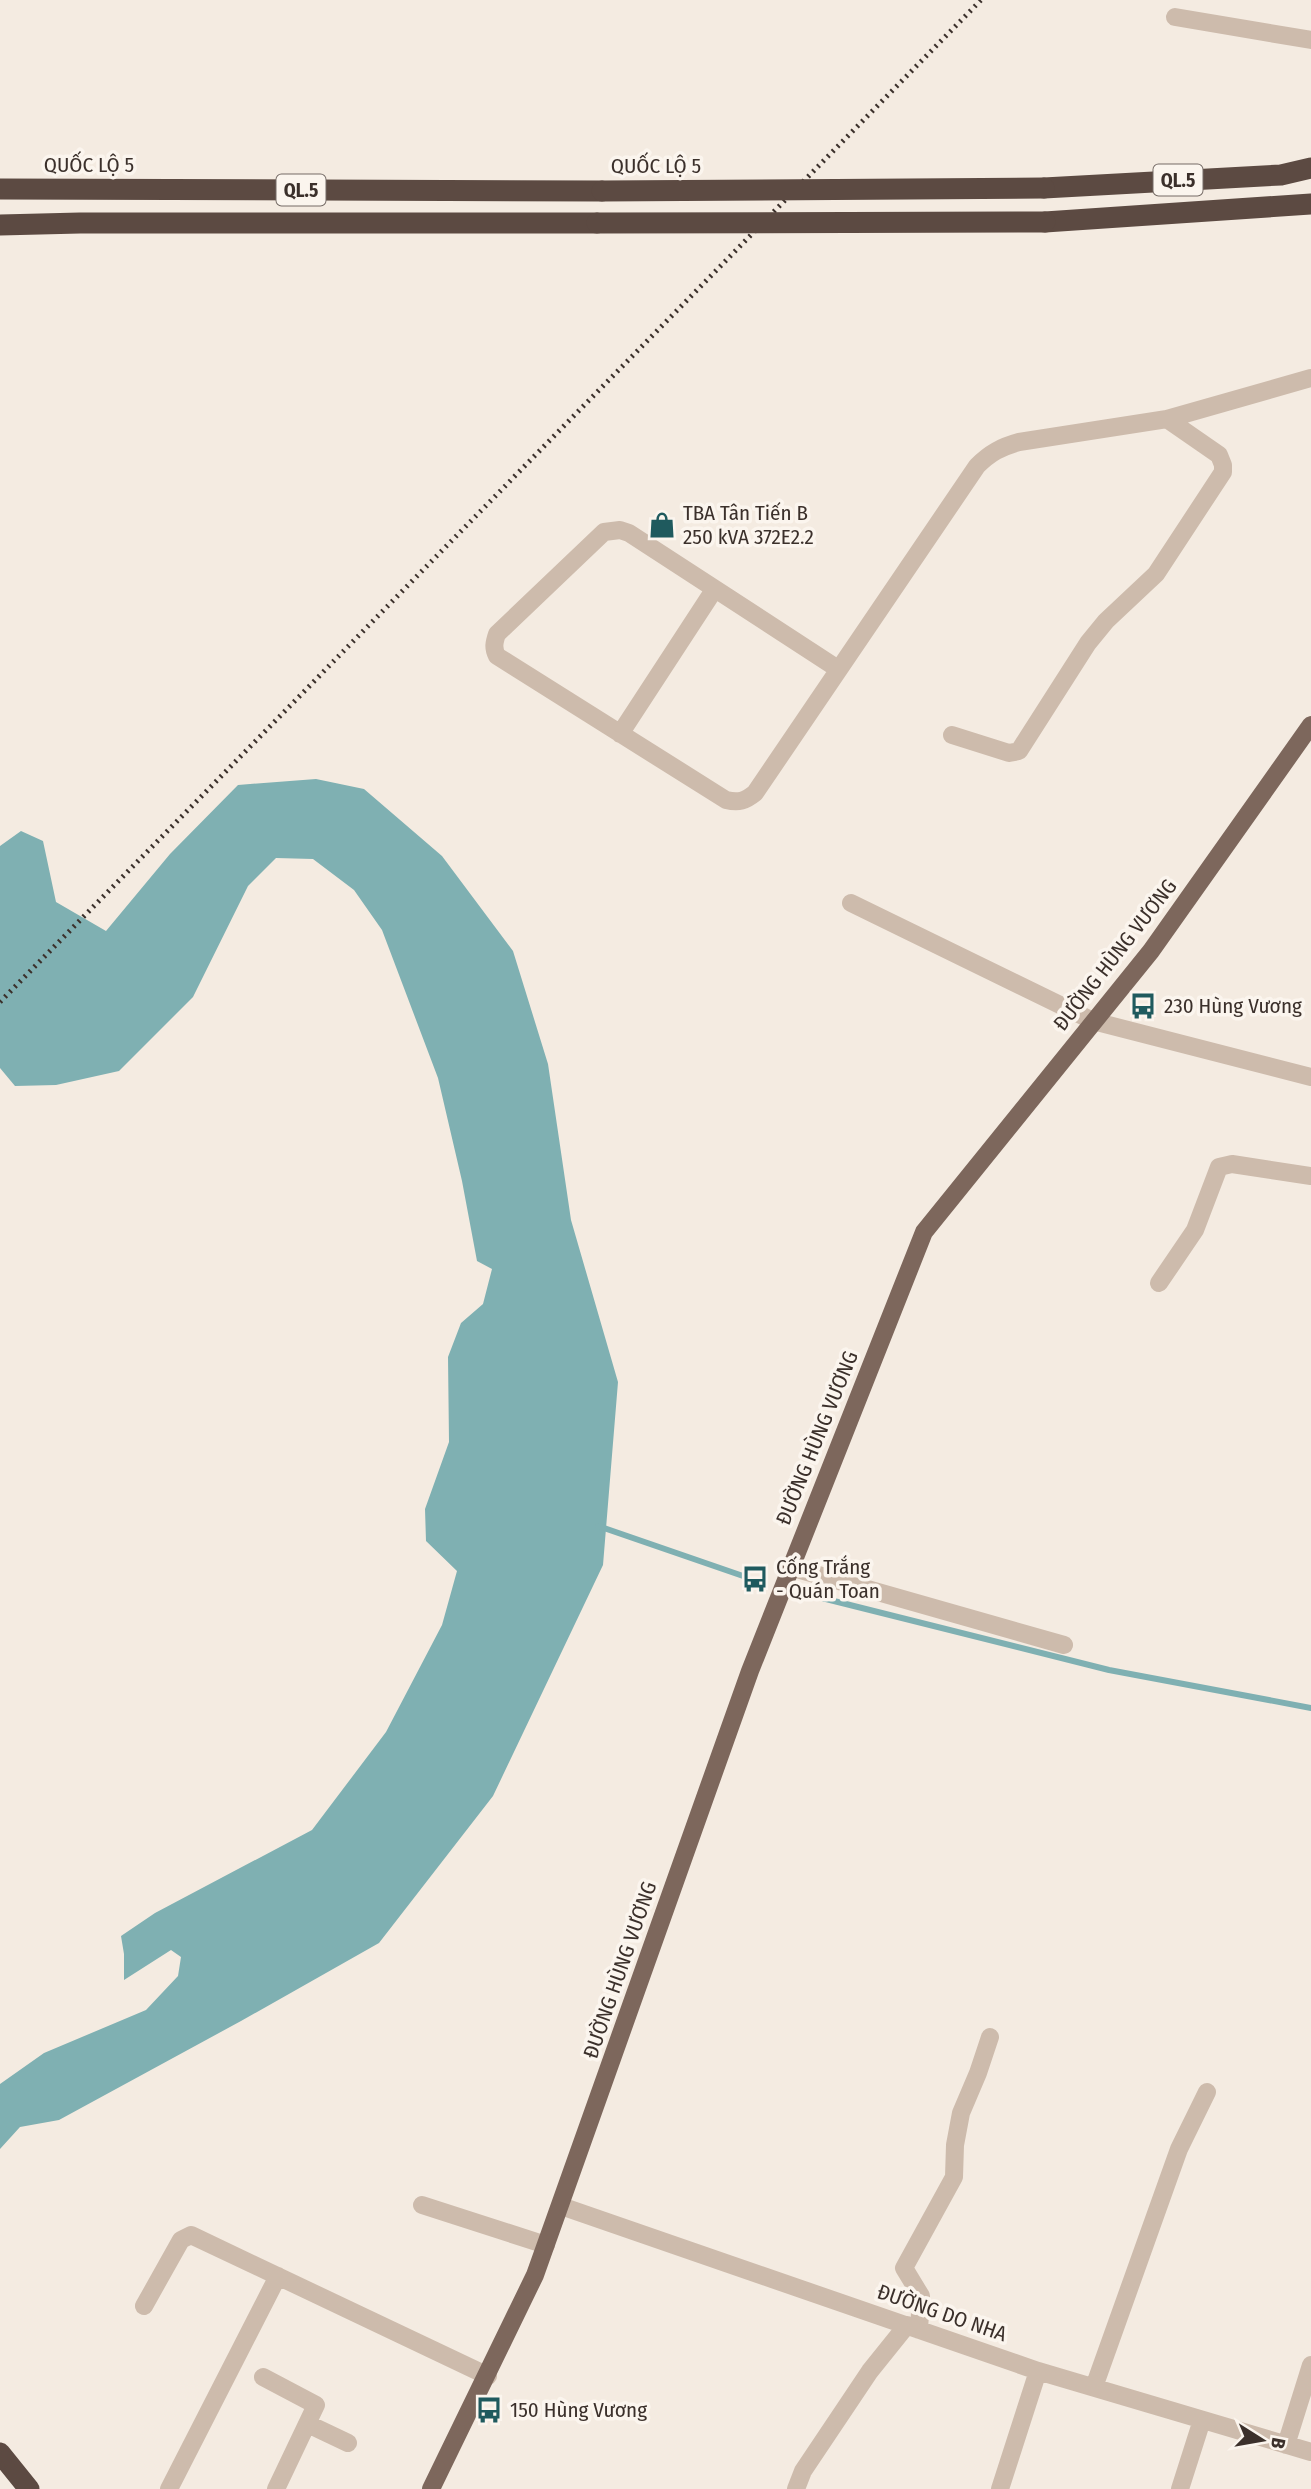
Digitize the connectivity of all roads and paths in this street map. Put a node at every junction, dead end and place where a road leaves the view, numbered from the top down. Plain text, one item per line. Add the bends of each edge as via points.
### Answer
1 (1175, 17) dead end
2 (1311, 40) edge
3 (1311, 168) edge
4 (0, 189) edge
5 (1311, 204) edge
6 (0, 225) edge
7 (1311, 377) edge
8 (1167, 419) junction
9 (714, 590) junction
10 (838, 670) junction
11 (1311, 725) edge
12 (620, 734) junction
13 (951, 735) dead end
14 (851, 903) dead end
15 (1093, 1021) junction
16 (1311, 1077) edge
17 (1311, 1176) edge
18 (1159, 1283) dead end
19 (790, 1567) junction
20 (1064, 1645) dead end
21 (990, 2037) dead end
22 (1207, 2092) dead end
23 (422, 2205) dead end
24 (561, 2206) junction
25 (546, 2245) junction
26 (278, 2276) junction
27 (144, 2306) dead end
28 (913, 2328) junction
29 (1311, 2365) edge
30 (1038, 2371) junction
31 (488, 2376) junction
32 (263, 2377) dead end
33 (1094, 2387) junction
34 (1202, 2420) junction
35 (308, 2424) junction
36 (348, 2443) dead end
37 (1286, 2445) junction
38 (1311, 2452) edge
39 (0, 2453) edge
40 (29, 2489) edge
41 (169, 2489) edge
42 (276, 2489) edge
43 (431, 2489) edge
44 (796, 2489) edge
45 (1000, 2489) edge
46 (1180, 2489) edge

1 - 2 street
3 - 4 highway, QUỐC LỘ 5 / QL.5, bridge via 1281,175 1044,188
5 - 6 highway, QL.5, bridge via 1045,222
7 - 8 street
8 - 10 street via 1019,442 988,455
8 - 13 street via 1219,455 1223,466 1168,559 1088,643 1019,751 1009,753
9 - 10 street
9 - 12 street
9 - 12 street via 629,533 612,529 498,634 497,656
10 - 12 street via 746,801 726,800
11 - 15 main road, ĐƯỜNG HÙNG VƯƠNG via 1151,951
14 - 15 street
15 - 16 street
15 - 19 main road, ĐƯỜNG HÙNG VƯƠNG via 924,1232
17 - 18 street via 1232,1164 1219,1167 1195,1230
19 - 20 street
19 - 24 main road, ĐƯỜNG HÙNG VƯƠNG
21 - 28 street via 957,2129 954,2177 904,2268 921,2297
22 - 33 street via 1179,2149
23 - 25 street
24 - 25 main road, ĐƯỜNG HÙNG VƯƠNG
24 - 28 street, ĐƯỜNG DO NHA
25 - 31 main road, ĐƯỜNG HÙNG VƯƠNG
26 - 27 street via 191,2235 181,2241
26 - 31 street
26 - 41 street
28 - 30 street, ĐƯỜNG DO NHA
28 - 44 street via 870,2371 803,2471
29 - 37 street
30 - 33 street, ĐƯỜNG DO NHA
30 - 45 street
31 - 43 main road, ĐƯỜNG HÙNG VƯƠNG
32 - 35 street via 316,2405
33 - 34 street, ĐƯỜNG DO NHA
34 - 37 street, ĐƯỜNG DO NHA
34 - 46 street
35 - 36 street
35 - 42 street
37 - 38 street, ĐƯỜNG DO NHA
39 - 40 highway

